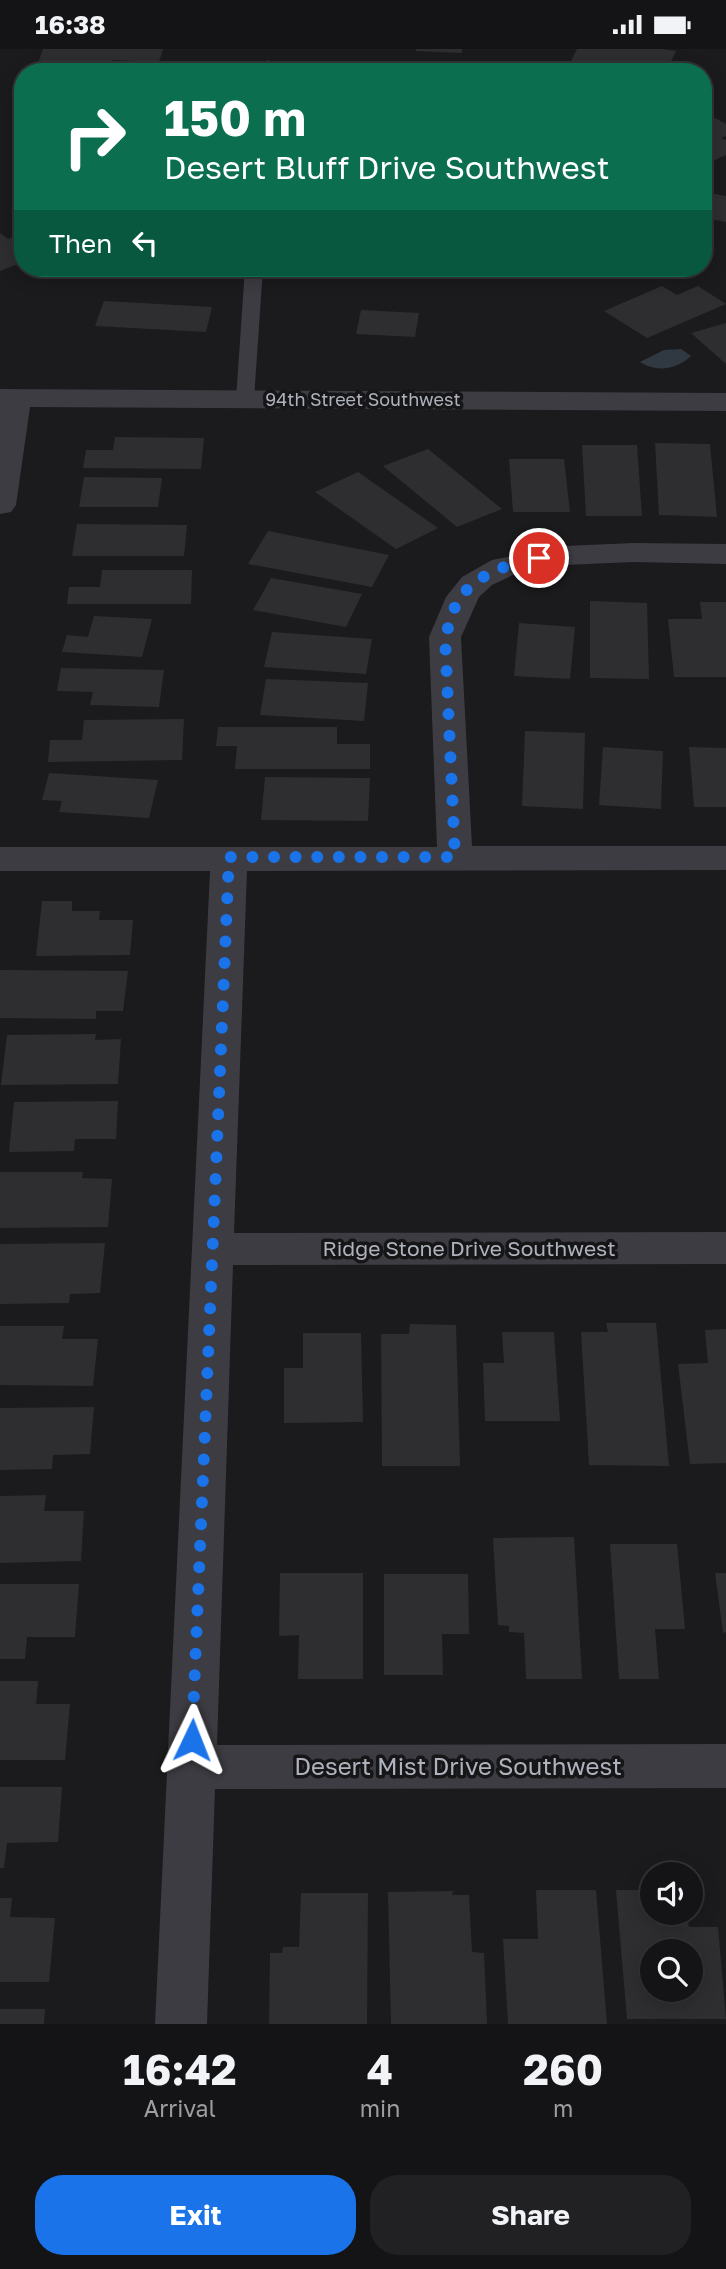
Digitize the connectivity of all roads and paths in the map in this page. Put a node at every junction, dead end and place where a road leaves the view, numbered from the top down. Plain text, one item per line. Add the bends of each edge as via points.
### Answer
1 (253, 277) edge
2 (8, 398) edge
3 (244, 399) junction
4 (726, 402) edge
5 (0, 505) edge
6 (726, 554) edge
7 (229, 857) junction
8 (455, 857) junction
9 (726, 858) edge
10 (0, 859) edge
11 (726, 1248) edge
12 (213, 1249) junction
13 (726, 1766) edge
14 (191, 1767) junction
15 (181, 2024) edge

1 - 3 lane
2 - 3 street, 94th Street Southwest
2 - 5 street
3 - 4 street, 94th Street Southwest
6 - 8 street via 561,555 517,562 480,578 457,603 445,637
7 - 8 street
7 - 10 street
7 - 12 street
8 - 9 street
11 - 12 street, Ridge Stone Drive Southwest
12 - 14 street
13 - 14 street, Desert Mist Drive Southwest
14 - 15 street

